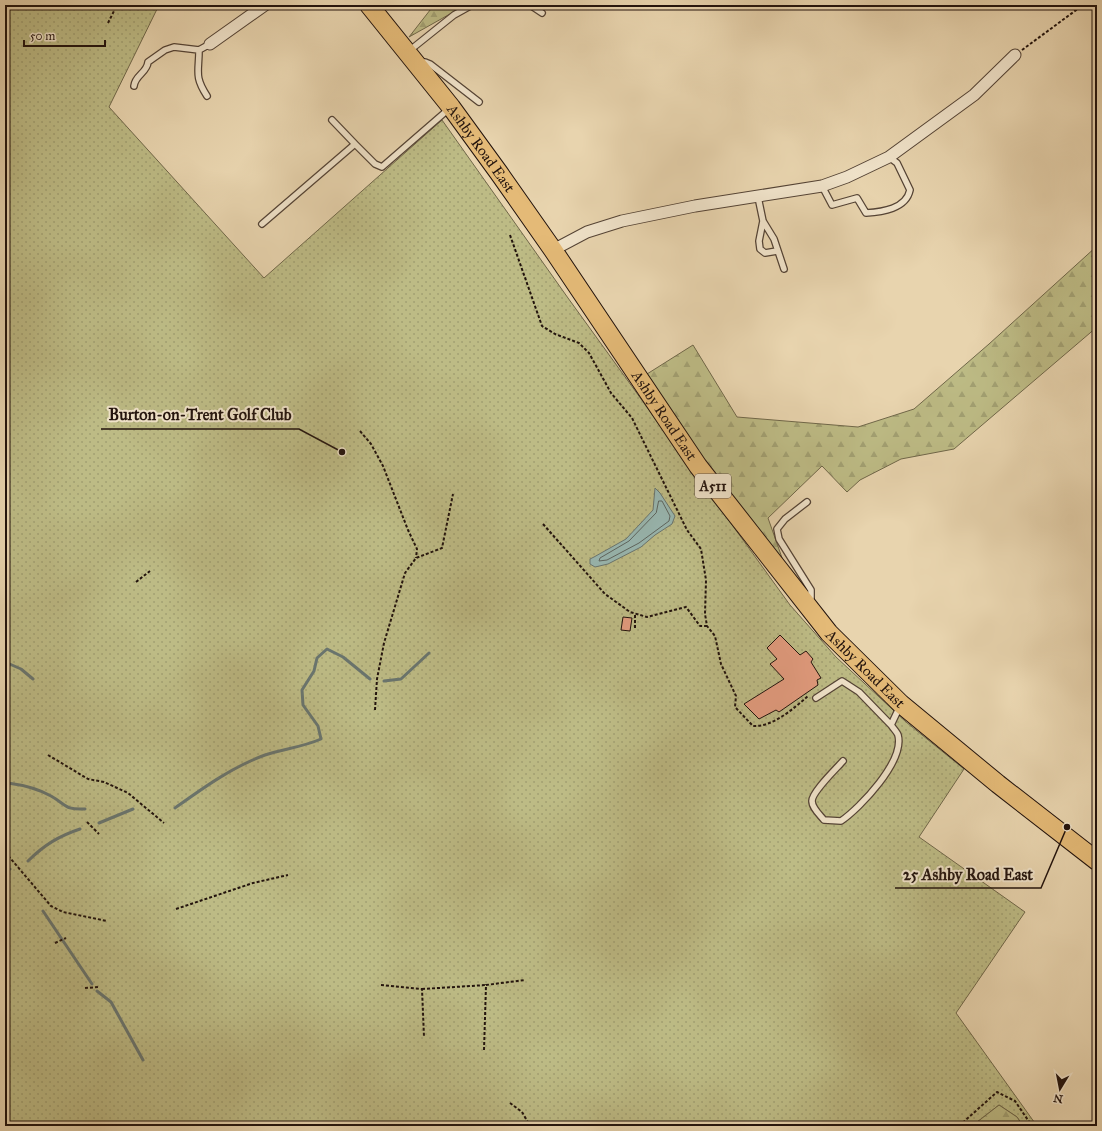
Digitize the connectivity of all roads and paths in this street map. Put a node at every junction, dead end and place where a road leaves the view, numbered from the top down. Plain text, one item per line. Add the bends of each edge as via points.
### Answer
1 (117, 5) edge
2 (265, 5) edge
3 (369, 5) edge
4 (472, 5) edge
5 (530, 5) edge
6 (1083, 5) edge
7 (542, 13) dead end
8 (108, 23) dead end
9 (210, 44) joint
10 (198, 50) junction
11 (409, 54) junction
12 (1015, 55) joint
13 (134, 86) dead end
14 (206, 96) dead end
15 (479, 102) dead end
16 (451, 107) junction
17 (332, 120) dead end
18 (355, 144) junction
19 (889, 157) junction
20 (822, 186) junction
21 (758, 197) junction
22 (763, 221) junction
23 (262, 224) dead end
24 (510, 235) dead end
25 (553, 250) junction
26 (777, 251) junction
27 (784, 269) dead end
28 (360, 431) dead end
29 (453, 494) dead end
30 (807, 502) dead end
31 (543, 524) dead end
32 (416, 558) junction
33 (150, 571) dead end
34 (136, 582) dead end
35 (803, 603) junction
36 (635, 615) dead end
37 (707, 626) junction
38 (635, 630) dead end
39 (814, 695) joint
40 (901, 704) junction
41 (375, 710) dead end
42 (891, 725) junction
43 (48, 755) dead end
44 (843, 760) dead end
45 (87, 822) dead end
46 (164, 823) dead end
47 (98, 834) dead end
48 (5, 852) edge
49 (1097, 862) edge
50 (288, 875) dead end
51 (176, 909) dead end
52 (107, 921) dead end
53 (66, 938) dead end
54 (55, 943) dead end
55 (525, 980) dead end
56 (486, 985) junction
57 (382, 986) dead end
58 (99, 987) dead end
59 (85, 988) dead end
60 (422, 989) junction
61 (424, 1037) dead end
62 (484, 1050) dead end
63 (510, 1103) dead end
64 (530, 1126) edge
65 (960, 1126) edge
66 (1032, 1126) edge

1 - 8 path
2 - 9 street
3 - 11 highway, Ashby Road East / A511
4 - 11 lane via 454,15
5 - 7 lane
6 - 12 path
9 - 10 lane
10 - 13 lane via 174,47 165,50 148,62 147,68 135,81
10 - 14 lane via 197,76
11 - 15 lane via 430,64
11 - 16 highway, Ashby Road East / A511
12 - 19 street via 974,95
16 - 18 lane via 382,166 375,164
16 - 25 highway, Ashby Road East / A511
17 - 18 lane
18 - 23 lane
19 - 20 street
19 - 20 lane via 898,163 910,190 906,201 896,207 866,214 857,198 832,206
20 - 21 street
21 - 22 lane
21 - 25 street via 695,206 622,221 587,232
22 - 26 lane via 774,239
22 - 26 lane via 758,241 760,249 765,254
24 - 37 path via 542,326 579,343 589,353 611,393 632,418 687,530 701,549 706,580
25 - 35 highway, Ashby Road East / A511 via 698,466
26 - 27 lane
28 - 32 path via 371,444 383,466 417,549
29 - 32 path via 442,548
30 - 35 lane via 785,519 777,529 779,539 811,590 811,598
31 - 37 path via 605,594 630,612 647,617 686,607 700,626
32 - 41 path via 405,573 384,643 377,678
33 - 34 path
35 - 40 highway, Ashby Road East / A511 via 829,633
36 - 38 path
37 - 39 path via 715,636 721,664 736,696 735,707 753,726 762,726 772,721
39 - 42 lane via 842,681 858,692
40 - 42 lane
40 - 49 highway, Ashby Road East / A511
42 - 44 lane via 898,735 897,752 887,775 852,814 841,822 824,820 814,808 814,794
43 - 46 path via 88,779 104,782 128,793
45 - 47 path
48 - 52 path via 51,906 63,912
50 - 51 path via 253,883
53 - 54 path
55 - 56 path
56 - 60 path
56 - 62 path
57 - 60 path
58 - 59 path
60 - 61 path
63 - 64 path via 522,1112
65 - 66 path via 997,1092 1015,1101

